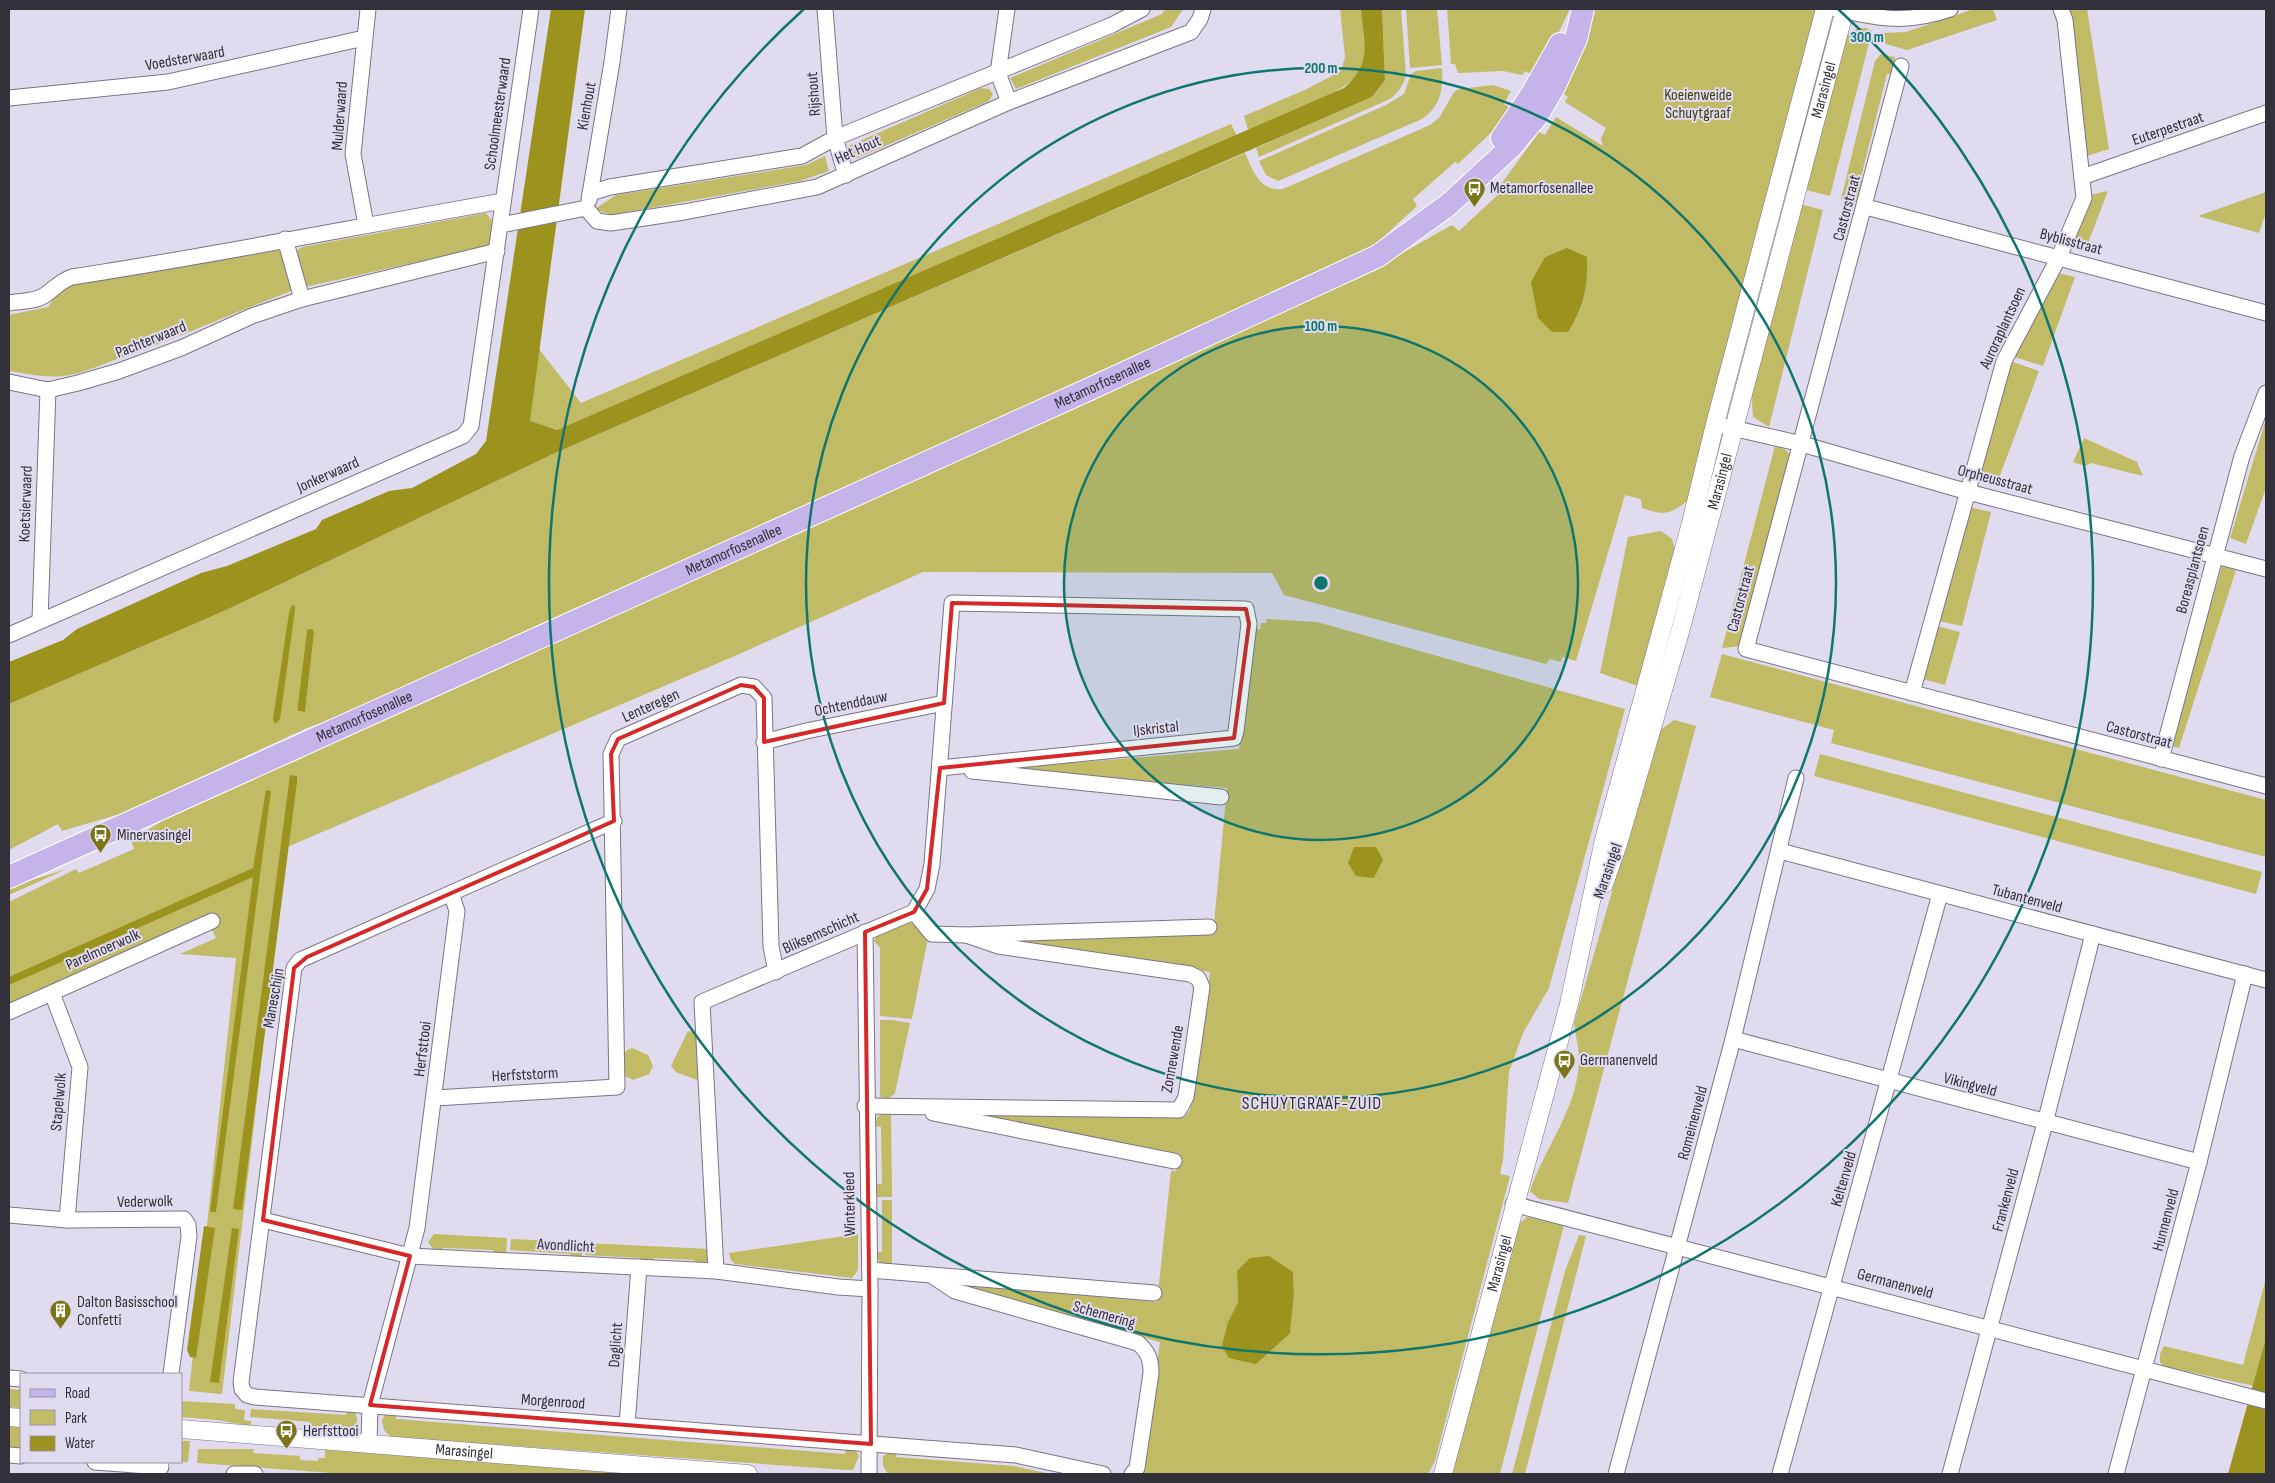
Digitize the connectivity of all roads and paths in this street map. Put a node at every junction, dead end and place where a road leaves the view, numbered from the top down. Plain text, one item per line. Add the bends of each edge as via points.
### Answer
1 (368, 9) edge
2 (531, 9) edge
3 (619, 9) edge
4 (825, 9) edge
5 (1007, 9) edge
6 (1142, 9) edge
7 (1203, 9) edge
8 (1578, 9) edge
9 (1582, 9) edge
10 (1825, 9) edge
11 (1842, 9) edge
12 (1950, 9) edge
13 (2061, 9) edge
14 (364, 38) junction
15 (1901, 66) dead end
16 (998, 72) junction
17 (9, 98) edge
18 (1009, 102) junction
19 (2266, 113) edge
20 (835, 138) junction
21 (846, 175) junction
22 (2082, 177) junction
23 (590, 193) junction
24 (503, 202) junction
25 (1448, 205) junction
26 (1866, 207) junction
27 (586, 208) junction
28 (508, 223) junction
29 (366, 225) junction
30 (285, 239) junction
31 (497, 251) junction
32 (2058, 257) junction
33 (302, 299) junction
34 (9, 303) edge
35 (2266, 313) edge
36 (9, 382) edge
37 (48, 390) junction
38 (2266, 393) edge
39 (1714, 424) junction
40 (1736, 430) junction
41 (1802, 444) junction
42 (1968, 492) junction
43 (2216, 555) junction
44 (2266, 569) edge
45 (40, 620) junction
46 (9, 635) edge
47 (1912, 692) junction
48 (944, 703) junction
49 (764, 742) junction
50 (2161, 759) junction
51 (940, 768) junction
52 (1796, 778) dead end
53 (2266, 786) edge
54 (1221, 796) dead end
55 (614, 822) junction
56 (1780, 851) junction
57 (9, 877) edge
58 (451, 893) junction
59 (1940, 894) junction
60 (914, 912) junction
61 (212, 921) dead end
62 (1210, 927) dead end
63 (865, 932) junction
64 (2093, 934) junction
65 (966, 936) junction
66 (1581, 950) junction
67 (776, 972) junction
68 (2245, 974) junction
69 (2266, 980) edge
70 (52, 993) junction
71 (9, 1012) edge
72 (1733, 1040) junction
73 (1890, 1082) junction
74 (618, 1087) joint
75 (435, 1098) junction
76 (866, 1106) junction
77 (908, 1106) junction
78 (2045, 1123) junction
79 (1174, 1161) dead end
80 (2199, 1162) junction
81 (1514, 1204) junction
82 (9, 1215) edge
83 (67, 1220) junction
84 (263, 1220) junction
85 (1678, 1248) junction
86 (410, 1256) junction
87 (639, 1267) junction
88 (870, 1270) junction
89 (716, 1271) junction
90 (931, 1275) junction
91 (1832, 1286) junction
92 (870, 1289) junction
93 (1154, 1293) dead end
94 (1988, 1329) junction
95 (2145, 1371) junction
96 (171, 1373) edge
97 (241, 1382) joint
98 (2266, 1401) edge
99 (370, 1405) junction
100 (627, 1425) junction
101 (182, 1429) edge
102 (369, 1444) junction
103 (871, 1444) junction
104 (108, 1463) edge
105 (161, 1467) dead end
106 (1442, 1469) edge
107 (717, 1473) edge
108 (234, 1474) edge
109 (255, 1474) edge
110 (748, 1474) edge
111 (869, 1474) edge
112 (1103, 1474) edge
113 (1132, 1474) edge
114 (1616, 1474) edge
115 (1780, 1474) edge
116 (1950, 1474) edge
117 (2116, 1474) edge

1 - 14 street, Mulderwaard
2 - 24 street, Schoolmeesterwaard
3 - 23 street, Kienhout
4 - 20 street, Rijshout
5 - 16 street
6 - 16 street, Het Hout via 1112,25
7 - 18 street, Het Hout via 1191,32
8 - 25 main road, Metamorfosenallee via 1532,94
9 - 25 main road, Metamorfosenallee via 1570,55 1537,116 1512,147
10 - 39 street, Marasingel
11 - 12 street via 1902,20
11 - 40 street, Marasingel
13 - 22 street, Auroraplantsoen via 2065,20
14 - 17 street, Voedsterwaard via 165,83
14 - 29 street, Mulderwaard via 354,154
15 - 26 street, Castorstraat
16 - 18 street
16 - 20 street, Het Hout
18 - 21 street, Het Hout
19 - 22 street, Euterpestraat
20 - 21 street, Rijshout
20 - 23 street, Het Hout via 802,156
21 - 27 street, Het Hout via 817,187 611,223 597,221
22 - 32 street, Auroraplantsoen via 2084,198
23 - 27 street, Kienhout
24 - 28 street, Schoolmeesterwaard
24 - 29 street
25 - 57 main road, Metamorfosenallee via 1378,256 1326,281
26 - 32 street, Byblisstraat
26 - 41 street, Castorstraat
27 - 28 street
28 - 31 street, Jonkerwaard
29 - 30 street
30 - 33 street
30 - 34 street via 183,260 72,277 62,280 37,299
31 - 33 street, Pachterwaard
31 - 45 street, Jonkerwaard via 475,415 463,436
32 - 35 street, Byblisstraat
32 - 42 street, Auroraplantsoen via 2004,361
33 - 37 street, Pachterwaard via 119,371
36 - 37 street, Pachterwaard
37 - 45 street, Koetsierwaard
38 - 43 street, Boreasplantsoen via 2242,456
39 - 40 street, Orpheusstraat
39 - 66 street, Marasingel via 1690,527 1604,840
40 - 41 street, Orpheusstraat
40 - 66 street, Marasingel via 1618,844
41 - 42 street, Orpheusstraat
41 - 47 street, Castorstraat via 1746,649
42 - 43 street, Orpheusstraat
42 - 47 street, Auroraplantsoen
43 - 44 street, Orpheusstraat
43 - 50 street, Boreasplantsoen
45 - 46 street, Jonkerwaard
47 - 50 street, Castorstraat
48 - 49 street, Ochtenddauw
48 - 51 street
48 - 51 street, IJskristal via 952,604 1246,609 1249,624 1234,738
49 - 55 street, Lenteregen via 764,698 754,687 741,685 618,739 611,754
49 - 67 street, Lenteregen via 771,946
50 - 53 street, Castorstraat
51 - 54 street
51 - 60 street via 927,889
52 - 56 street, Romeinenveld
55 - 58 street, Maneschijn
55 - 74 street, Lenteregen
56 - 59 street, Tubantenveld
56 - 72 street, Romeinenveld
58 - 75 street, Herfsttooi via 457,911
58 - 84 street, Maneschijn via 300,960 294,968
59 - 64 street, Tubantenveld
59 - 73 street, Keltenveld
60 - 63 street, Bliksemschicht
60 - 65 street, Zonnewende via 932,934
61 - 70 street, Parelmoerwolk
62 - 65 street, Zonnewende
63 - 67 street, Bliksemschicht
63 - 76 street, Winterkleed
64 - 68 street, Tubantenveld
64 - 78 street, Frankenveld
65 - 77 street, Zonnewende via 998,946 1190,974 1198,978 1202,987 1186,1097 1179,1110
66 - 81 street, Marasingel
67 - 89 street, Bliksemschicht via 702,1002
68 - 69 street, Tubantenveld
68 - 80 street, Hunnenveld
70 - 71 street, Parelmoerwolk
70 - 83 street, Stapelwolk via 80,1067
72 - 73 street, Vikingveld
72 - 85 street, Romeinenveld
73 - 78 street, Vikingveld
73 - 91 street, Keltenveld
74 - 75 street, Herfststorm
75 - 86 street, Herfsttooi via 417,1228
76 - 77 street, Zonnewende
76 - 88 street, Winterkleed
77 - 79 street, Zonnewende
78 - 80 street, Vikingveld
78 - 94 street, Frankenveld
80 - 95 street, Hunnenveld
81 - 85 street, Germanenveld
81 - 106 street, Marasingel
82 - 83 street, Vederwolk
83 - 96 street, Vederwolk via 184,1219 189,1236
84 - 86 street, Avondlicht
84 - 97 street, Maneschijn
85 - 91 street, Germanenveld
85 - 114 street, Romeinenveld
86 - 87 street, Avondlicht
86 - 99 street, Herfsttooi
87 - 89 street, Avondlicht
87 - 100 street, Daglicht
88 - 90 street, Schemering
88 - 92 street, Winterkleed
89 - 92 street, Avondlicht
90 - 93 street, Schemering
90 - 113 street, Schemering via 955,1291 1138,1343 1151,1360 1151,1373 1137,1468
91 - 94 street, Germanenveld
91 - 115 street, Keltenveld
92 - 103 street, Winterkleed
94 - 95 street, Germanenveld
94 - 116 street, Frankenveld
95 - 98 street, Germanenveld
95 - 117 street, Hunnenveld
97 - 99 street, Morgenrood via 242,1389 249,1396
99 - 100 street, Morgenrood
99 - 102 street, Herfsttooi
100 - 103 street, Morgenrood
101 - 102 street, Marasingel
102 - 107 street, Marasingel
103 - 111 street, Winterkleed
103 - 112 street via 1016,1455
104 - 105 street
107 - 110 street, Marasingel
108 - 109 street

